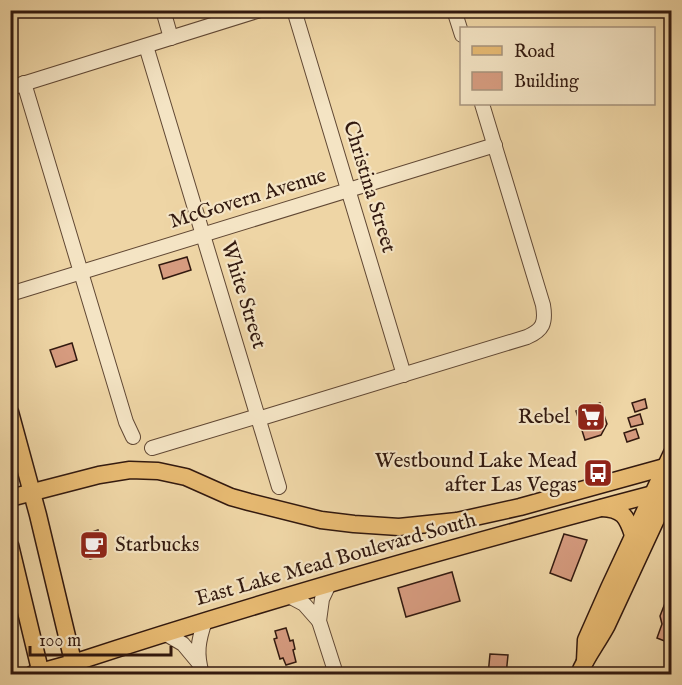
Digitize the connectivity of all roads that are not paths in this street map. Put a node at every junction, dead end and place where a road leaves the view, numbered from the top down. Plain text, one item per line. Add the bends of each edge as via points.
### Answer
1 (163, 10) edge
2 (260, 10) edge
3 (294, 10) edge
4 (454, 10) edge
5 (460, 29) edge
6 (171, 38) junction
7 (146, 46) junction
8 (24, 83) junction
9 (10, 88) edge
10 (482, 105) edge
11 (495, 144) junction
12 (348, 190) junction
13 (203, 236) junction
14 (81, 273) junction
15 (11, 293) edge
16 (404, 375) junction
17 (10, 412) edge
18 (258, 418) junction
19 (133, 437) dead end
20 (152, 448) dead end
21 (670, 461) edge
22 (279, 487) dead end
23 (666, 489) edge
24 (32, 493) junction
25 (10, 498) edge
26 (602, 508) junction
27 (633, 535) junction
28 (10, 545) edge
29 (329, 584) junction
30 (289, 596) junction
31 (206, 621) junction
32 (320, 621) junction
33 (166, 634) junction
34 (200, 668) edge
35 (582, 668) edge
36 (74, 669) edge
37 (38, 674) edge
38 (336, 675) edge

1 - 6 street
2 - 6 street
3 - 12 street, Christina Street
4 - 5 street
6 - 7 street
7 - 8 street
7 - 13 street, White Street
8 - 9 street
8 - 14 street
10 - 11 street
11 - 12 street, McGovern Avenue
11 - 16 street via 543,305 543,325 527,337
12 - 13 street, McGovern Avenue
12 - 16 street, Christina Street
13 - 14 street, McGovern Avenue
13 - 18 street, White Street
14 - 15 street, McGovern Avenue
14 - 19 street
16 - 18 street
17 - 24 main road
18 - 20 street
18 - 22 street, White Street
21 - 23 main road
21 - 24 main road via 520,507 457,521 399,527 321,520 249,502 186,477 158,471 99,475
23 - 26 main road, East Lake Mead Boulevard South
23 - 27 main road
23 - 35 main road via 607,625
24 - 25 main road
24 - 36 main road
26 - 27 main road via 620,512
26 - 29 main road, East Lake Mead Boulevard South
27 - 35 main road via 586,640
28 - 37 main road
29 - 30 main road, East Lake Mead Boulevard South
29 - 32 street via 322,599
30 - 31 main road, East Lake Mead Boulevard South
30 - 32 street via 304,604
31 - 33 main road, East Lake Mead Boulevard South
31 - 34 street via 199,640
32 - 38 street
33 - 34 street via 183,644
33 - 36 main road, East Lake Mead Boulevard South
36 - 37 main road, East Lake Mead Boulevard South

